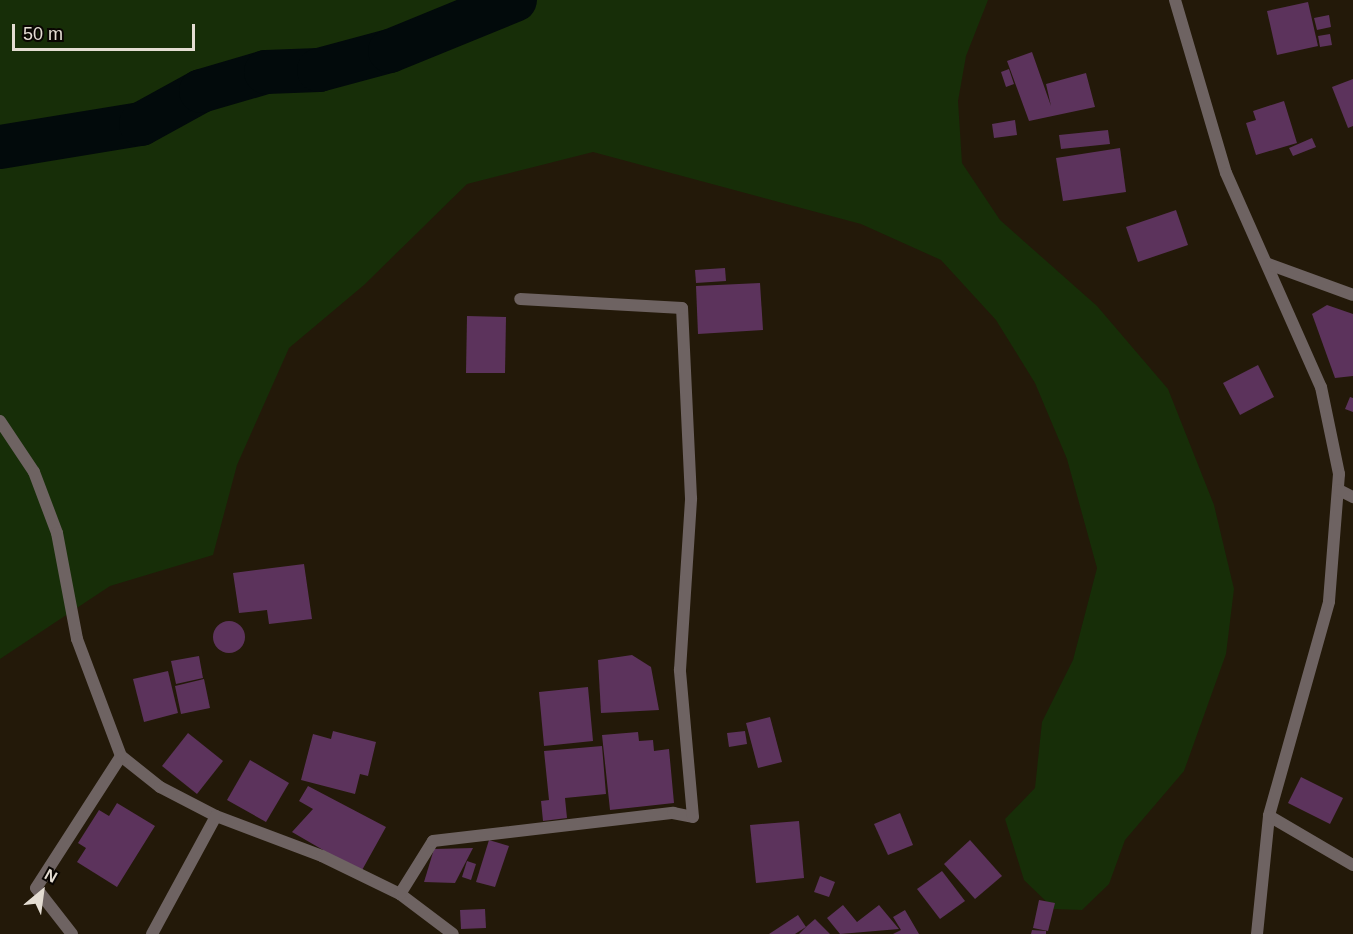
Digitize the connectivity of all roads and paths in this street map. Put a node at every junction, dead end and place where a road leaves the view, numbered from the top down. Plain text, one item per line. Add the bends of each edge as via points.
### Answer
1 (1175, 0) edge
2 (1268, 264) junction
3 (1353, 295) edge
4 (520, 299) dead end
5 (0, 421) edge
6 (1338, 490) junction
7 (1353, 497) edge
8 (121, 756) junction
9 (216, 816) junction
10 (1269, 816) junction
11 (1353, 865) edge
12 (400, 894) junction
13 (448, 932) edge
14 (72, 934) edge
15 (152, 934) edge
16 (1257, 934) edge

1 - 2 street via 1226,173
2 - 3 street
2 - 6 street via 1322,387 1333,427
4 - 12 street via 682,308 691,498 680,670 693,817 673,813 433,841
5 - 8 street via 34,472 57,533 77,639
6 - 7 street
6 - 10 street via 1329,602
8 - 9 street via 160,787
8 - 14 street via 36,888
9 - 12 street via 322,856
9 - 15 street
10 - 11 street
10 - 16 street
12 - 13 street

